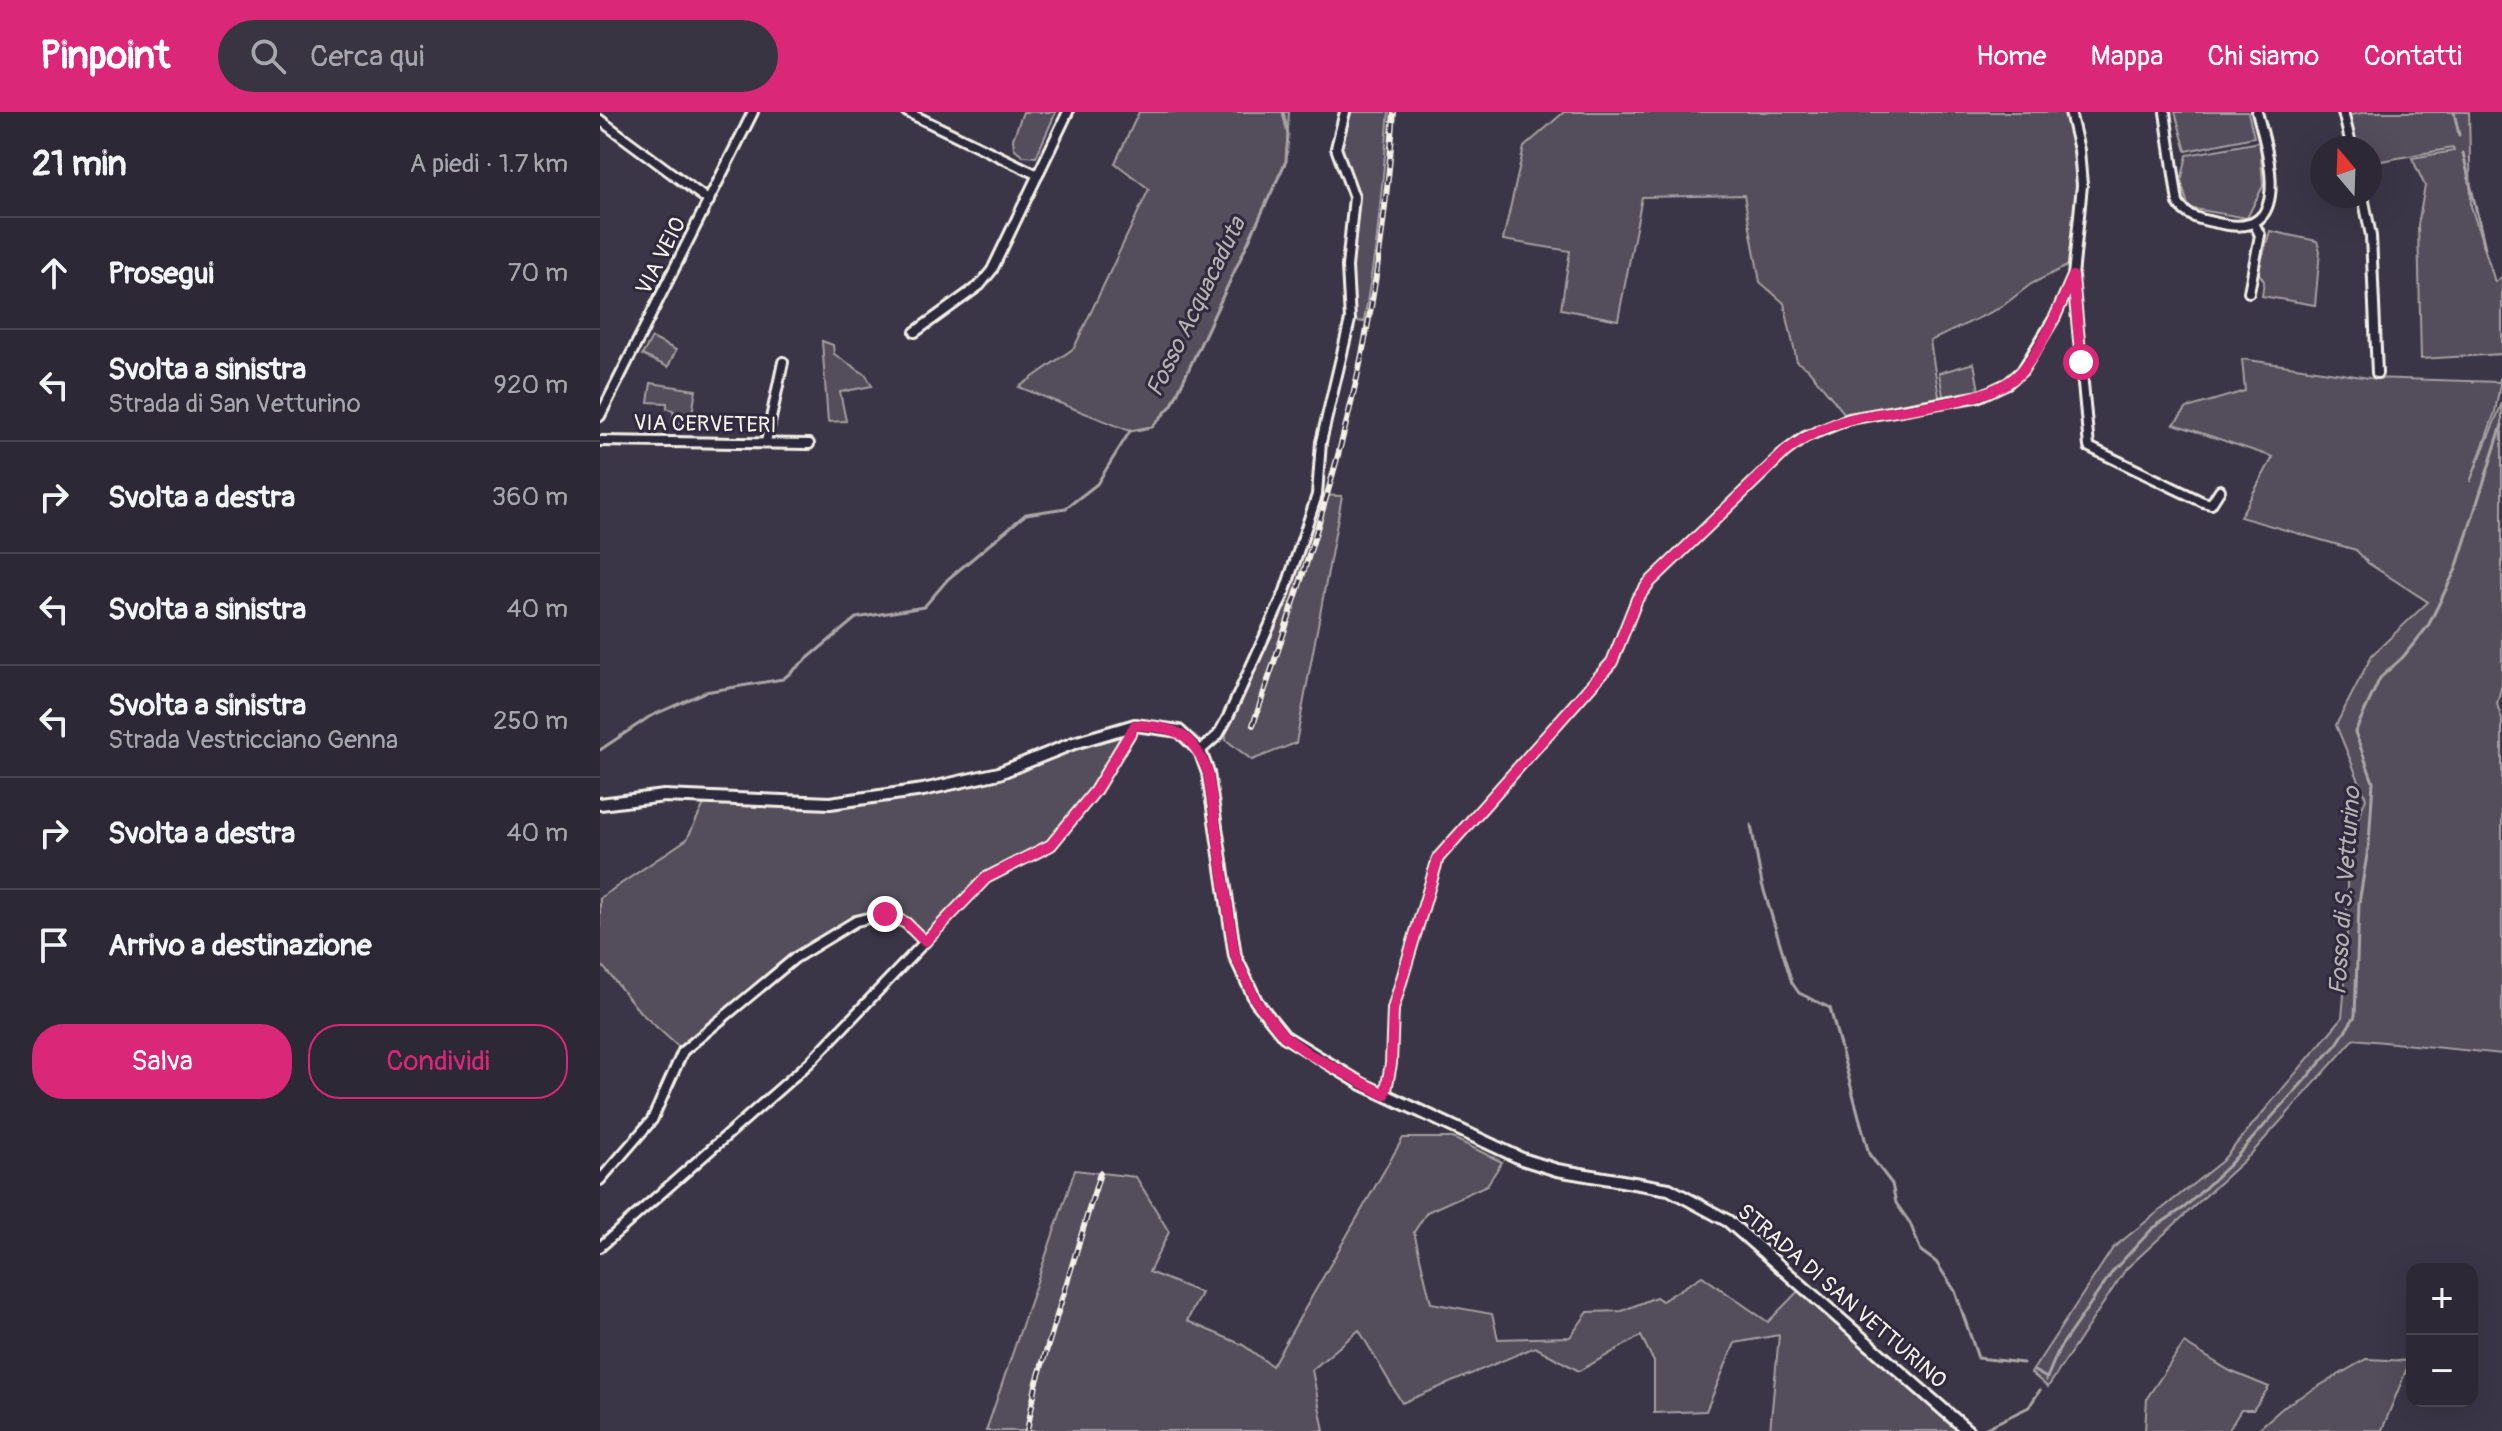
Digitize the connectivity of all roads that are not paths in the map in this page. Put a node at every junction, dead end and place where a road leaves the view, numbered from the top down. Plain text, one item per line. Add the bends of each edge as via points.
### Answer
1 (753, 112) edge
2 (907, 112) edge
3 (1068, 112) edge
4 (1345, 112) edge
5 (2070, 112) edge
6 (2165, 112) edge
7 (2257, 112) edge
8 (2343, 112) edge
9 (600, 120) edge
10 (2349, 136) edge
11 (1038, 175) junction
12 (709, 201) junction
13 (2365, 208) edge
14 (2255, 225) junction
15 (2073, 276) junction
16 (2249, 292) dead end
17 (915, 332) dead end
18 (783, 362) dead end
19 (2377, 373) dead end
20 (600, 416) edge
21 (600, 441) edge
22 (766, 442) junction
23 (809, 444) dead end
24 (2220, 490) dead end
25 (1135, 725) junction
26 (1200, 751) junction
27 (600, 804) edge
28 (925, 942) junction
29 (1385, 1095) junction
30 (600, 1180) edge
31 (600, 1247) edge
32 (1968, 1431) edge

1 - 12 street, VIA VEIO
2 - 11 street
3 - 11 street
4 - 26 street via 1336,148 1354,197 1347,267 1350,320 1321,442 1317,495 1284,594 1228,717
5 - 15 street via 2082,185
6 - 14 street via 2183,211 2240,228
7 - 14 street via 2269,157 2270,188 2263,217
8 - 10 street
9 - 12 street
11 - 17 street via 992,270 980,285
12 - 20 street, VIA VEIO
13 - 19 street
14 - 16 street via 2260,235
15 - 24 street via 2089,447 2203,502 2211,504
15 - 29 street via 2055,317 2022,371 2008,383 1980,396 1849,419 1805,437 1649,583 1637,599 1612,662 1438,858 1393,1009
18 - 22 street
21 - 22 street, VIA CERVETERI
22 - 23 street, VIA CERVETERI
25 - 26 street via 1179,731
25 - 27 street via 999,773 923,790 830,803 664,796
25 - 28 street via 1095,791 1051,845 986,878
26 - 29 street, STRADA DI SAN VETTURINO via 1208,773 1235,956 1256,1001 1296,1045
28 - 30 street via 906,923 885,914 856,921 795,958 683,1051 652,1120
28 - 31 street via 786,1084
29 - 32 street, STRADA DI SAN VETTURINO via 1522,1159 1669,1189 1728,1221

